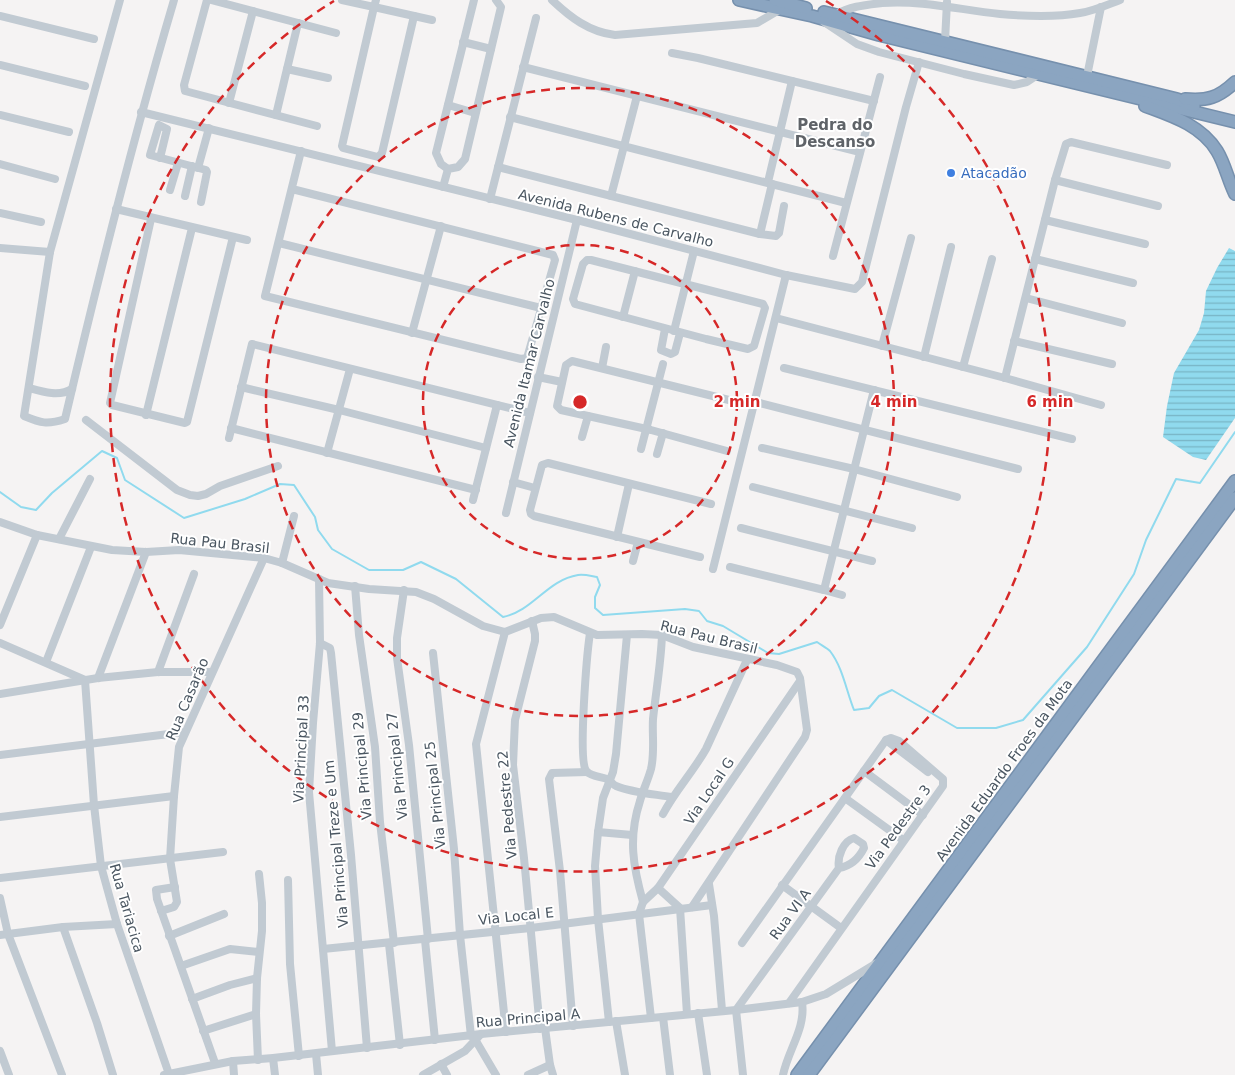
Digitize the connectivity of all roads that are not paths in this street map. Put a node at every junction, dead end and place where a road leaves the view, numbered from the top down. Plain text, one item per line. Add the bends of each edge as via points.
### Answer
1 (120, 0) edge
2 (174, 0) edge
3 (207, 0) edge
4 (212, 0) edge
5 (342, 0) edge
6 (474, 0) edge
7 (496, 0) edge
8 (552, 0) edge
9 (739, 0) edge
10 (1120, 0) edge
11 (947, 2) edge
12 (375, 4) edge
13 (777, 5) edge
14 (1100, 7) junction
15 (253, 11) junction
16 (835, 15) junction
17 (0, 16) edge
18 (414, 16) junction
19 (812, 16) junction
20 (536, 18) dead end
21 (432, 20) dead end
22 (298, 23) junction
23 (336, 33) dead end
24 (94, 39) dead end
25 (945, 41) junction
26 (463, 42) junction
27 (491, 49) junction
28 (672, 53) dead end
29 (919, 62) junction
30 (0, 65) edge
31 (523, 67) junction
32 (287, 69) junction
33 (1039, 74) junction
34 (1087, 76) junction
35 (880, 77) dead end
36 (328, 78) dead end
37 (792, 81) junction
38 (1235, 82) edge
39 (85, 86) dead end
40 (1106, 90) junction
41 (637, 96) junction
42 (1177, 98) junction
43 (874, 101) junction
44 (229, 103) junction
45 (448, 105) junction
46 (141, 112) junction
47 (475, 113) junction
48 (0, 115) edge
49 (276, 115) junction
50 (510, 117) junction
51 (1232, 121) edge
52 (317, 126) dead end
53 (209, 128) junction
54 (69, 132) dead end
55 (781, 133) junction
56 (624, 146) junction
57 (301, 151) junction
58 (860, 152) junction
59 (160, 158) dead end
60 (178, 162) junction
61 (0, 164) edge
62 (1167, 165) dead end
63 (195, 167) junction
64 (498, 167) junction
65 (448, 169) junction
66 (55, 179) dead end
67 (1055, 180) junction
68 (770, 183) junction
69 (443, 187) junction
70 (292, 189) junction
71 (170, 190) dead end
72 (1235, 194) edge
73 (185, 196) dead end
74 (611, 196) junction
75 (490, 199) junction
76 (201, 202) dead end
77 (846, 203) junction
78 (784, 206) dead end
79 (1158, 206) dead end
80 (116, 209) junction
81 (0, 213) edge
82 (152, 218) junction
83 (577, 220) junction
84 (1045, 220) junction
85 (41, 222) dead end
86 (441, 226) junction
87 (192, 228) junction
88 (760, 234) junction
89 (233, 236) junction
90 (911, 238) dead end
91 (247, 240) dead end
92 (279, 243) junction
93 (1145, 244) dead end
94 (951, 247) dead end
95 (0, 248) edge
96 (694, 251) junction
97 (50, 252) junction
98 (833, 256) dead end
99 (992, 259) dead end
100 (1035, 259) junction
101 (635, 271) junction
102 (786, 275) junction
103 (426, 279) junction
104 (686, 284) junction
105 (1133, 284) dead end
106 (1026, 298) junction
107 (541, 308) junction
108 (624, 317) junction
109 (776, 318) junction
110 (1122, 323) dead end
111 (665, 328) junction
112 (677, 332) junction
113 (412, 333) junction
114 (1014, 341) junction
115 (606, 346) dead end
116 (882, 346) junction
117 (924, 357) junction
118 (663, 364) dead end
119 (1112, 364) dead end
120 (963, 366) junction
121 (602, 368) junction
122 (784, 368) dead end
123 (350, 369) junction
124 (538, 377) junction
125 (1005, 378) junction
126 (562, 382) junction
127 (658, 383) junction
128 (241, 386) junction
129 (29, 388) junction
130 (72, 389) junction
131 (874, 390) junction
132 (756, 402) junction
133 (741, 403) dead end
134 (497, 405) junction
135 (1102, 405) dead end
136 (339, 410) junction
137 (530, 413) junction
138 (146, 414) junction
139 (588, 416) junction
140 (86, 420) dead end
141 (231, 428) junction
142 (646, 429) junction
143 (864, 430) junction
144 (663, 433) junction
145 (582, 437) dead end
146 (229, 438) dead end
147 (1072, 440) dead end
148 (486, 448) junction
149 (762, 448) dead end
150 (641, 449) dead end
151 (727, 451) dead end
152 (327, 453) junction
153 (657, 454) dead end
154 (278, 466) dead end
155 (854, 470) junction
156 (1018, 470) dead end
157 (90, 478) dead end
158 (513, 482) junction
159 (1235, 482) edge
160 (629, 484) junction
161 (753, 487) dead end
162 (535, 488) junction
163 (476, 490) junction
164 (957, 497) dead end
165 (1235, 498) edge
166 (473, 500) dead end
167 (711, 504) dead end
168 (844, 511) junction
169 (506, 513) dead end
170 (294, 516) dead end
171 (0, 522) edge
172 (742, 528) dead end
173 (912, 528) dead end
174 (37, 535) junction
175 (617, 537) junction
176 (59, 539) junction
177 (638, 542) junction
178 (91, 548) junction
179 (146, 552) junction
180 (834, 552) junction
181 (700, 557) dead end
182 (264, 558) junction
183 (872, 560) dead end
184 (633, 561) dead end
185 (282, 563) junction
186 (730, 567) dead end
187 (714, 569) dead end
188 (194, 574) dead end
189 (319, 580) junction
190 (355, 586) junction
191 (404, 590) junction
192 (824, 590) junction
193 (842, 595) dead end
194 (532, 621) junction
195 (0, 625) edge
196 (505, 632) junction
197 (590, 633) junction
198 (627, 635) junction
199 (662, 635) junction
200 (320, 642) junction
201 (0, 643) edge
202 (433, 653) dead end
203 (747, 660) junction
204 (46, 662) junction
205 (158, 672) junction
206 (212, 672) junction
207 (98, 678) junction
208 (85, 680) junction
209 (800, 681) junction
210 (0, 694) edge
211 (185, 732) junction
212 (90, 743) junction
213 (0, 755) edge
214 (864, 771) junction
215 (587, 772) junction
216 (610, 780) junction
217 (643, 793) junction
218 (174, 796) junction
219 (672, 797) junction
220 (845, 798) junction
221 (94, 805) junction
222 (663, 814) dead end
223 (923, 815) junction
224 (0, 817) edge
225 (598, 832) junction
226 (632, 835) junction
227 (903, 840) junction
228 (223, 852) dead end
229 (170, 859) junction
230 (102, 866) junction
231 (839, 868) junction
232 (259, 874) dead end
233 (0, 878) edge
234 (288, 880) dead end
235 (708, 884) junction
236 (782, 885) junction
237 (175, 887) junction
238 (658, 888) junction
239 (0, 898) edge
240 (643, 902) junction
241 (712, 905) junction
242 (692, 907) junction
243 (811, 907) junction
244 (680, 908) junction
245 (161, 911) junction
246 (224, 914) dead end
247 (639, 914) junction
248 (598, 919) junction
249 (117, 924) junction
250 (564, 924) junction
251 (64, 927) junction
252 (531, 928) junction
253 (841, 928) junction
254 (496, 931) junction
255 (8, 934) junction
256 (0, 935) edge
257 (460, 935) junction
258 (169, 936) junction
259 (427, 940) junction
260 (391, 943) junction
261 (742, 943) dead end
262 (357, 946) junction
263 (322, 949) junction
264 (259, 952) junction
265 (884, 958) junction
266 (180, 966) junction
267 (257, 978) junction
268 (192, 999) junction
269 (802, 1002) junction
270 (789, 1003) junction
271 (722, 1010) junction
272 (736, 1010) junction
273 (698, 1013) junction
274 (256, 1014) junction
275 (687, 1014) junction
276 (663, 1017) junction
277 (651, 1018) junction
278 (612, 1022) junction
279 (573, 1026) junction
280 (542, 1029) junction
281 (203, 1031) junction
282 (506, 1032) junction
283 (476, 1037) junction
284 (435, 1040) junction
285 (400, 1045) junction
286 (367, 1048) junction
287 (332, 1051) junction
288 (0, 1052) edge
289 (316, 1054) junction
290 (299, 1056) junction
291 (273, 1058) junction
292 (258, 1060) junction
293 (232, 1061) junction
294 (215, 1063) junction
295 (441, 1064) junction
296 (550, 1065) junction
297 (192, 1072) edge
298 (167, 1074) edge
299 (9, 1075) edge
300 (62, 1075) edge
301 (113, 1075) edge
302 (234, 1075) edge
303 (275, 1075) edge
304 (318, 1075) edge
305 (424, 1075) edge
306 (447, 1075) edge
307 (496, 1075) edge
308 (528, 1075) edge
309 (553, 1075) edge
310 (625, 1075) edge
311 (670, 1075) edge
312 (707, 1075) edge
313 (744, 1075) edge
314 (783, 1075) edge
315 (797, 1075) edge
316 (809, 1075) edge

1 - 97 street
2 - 46 street
3 - 44 street via 184,88 187,92
4 - 15 street
5 - 12 street
6 - 26 street
7 - 27 street via 501,7
8 - 13 street via 587,27 615,35 757,22 767,18
9 - 13 highway
10 - 14 street
11 - 14 street via 1001,14 1063,15
11 - 16 street via 891,2 848,8
11 - 25 street
12 - 18 street
12 - 18 street via 343,148 378,157 382,153
13 - 16 highway
13 - 19 highway
14 - 34 street
15 - 22 street
15 - 44 street
16 - 25 highway
17 - 24 street
18 - 21 street
19 - 29 street via 850,42
19 - 33 highway
20 - 31 street
22 - 23 street
22 - 32 street
25 - 34 highway
26 - 27 street
26 - 45 street
27 - 47 street
28 - 37 street
29 - 33 street via 1018,85
29 - 102 street, Avenida Rubens de Carvalho via 860,286 852,289
30 - 39 street
31 - 41 street
31 - 50 street
32 - 36 street
32 - 49 street
33 - 40 highway
34 - 42 highway
35 - 43 street
37 - 43 street
37 - 55 street
38 - 42 highway via 1213,98
40 - 51 highway
40 - 72 highway via 1180,119 1203,135 1217,151
41 - 55 street
41 - 56 street
42 - 51 highway
43 - 58 street
44 - 49 street
45 - 47 street
45 - 65 street via 436,153 441,164
46 - 53 street, Avenida Rubens de Carvalho
46 - 80 street
47 - 65 street via 464,159 458,167
48 - 54 street
49 - 52 street
50 - 56 street
50 - 64 street
53 - 57 street, Avenida Rubens de Carvalho
53 - 63 street
55 - 58 street
55 - 68 street
56 - 68 street
56 - 74 street
57 - 69 street, Avenida Rubens de Carvalho
57 - 70 street
58 - 77 street
59 - 60 street
60 - 63 street
60 - 71 street
61 - 66 street
62 - 67 street via 1069,142 1064,148
63 - 73 street
63 - 76 street via 207,172
64 - 74 street
64 - 75 street
65 - 69 street
67 - 79 street
67 - 84 street
68 - 77 street
68 - 88 street
69 - 75 street, Avenida Rubens de Carvalho
70 - 86 street
70 - 92 street
74 - 88 street
75 - 83 street, Avenida Rubens de Carvalho
77 - 98 street
78 - 88 street via 779,233 776,236
80 - 82 street
80 - 130 street
81 - 85 street
82 - 87 street
82 - 138 street via 109,401 112,405
83 - 96 street, Avenida Rubens de Carvalho
83 - 124 street, Avenida Itamar Carvalho
84 - 93 street
84 - 100 street
86 - 103 street
86 - 107 street via 553,255 555,260
87 - 89 street
87 - 138 street
89 - 91 street
89 - 138 street via 187,423
90 - 116 street
92 - 103 street
92 - 113 street via 265,296
94 - 117 street
95 - 97 street
96 - 102 street, Avenida Rubens de Carvalho
96 - 104 street
97 - 129 street
99 - 120 street
100 - 105 street
100 - 106 street
101 - 104 street
101 - 108 street
101 - 108 street via 587,260 573,299 575,304
102 - 109 street
103 - 107 street
103 - 113 street
104 - 112 street
104 - 112 street via 762,304 765,308 755,345 750,349
106 - 110 street
106 - 114 street
107 - 113 street via 528,356 524,359
108 - 111 street
109 - 116 street
109 - 132 street
111 - 112 street
111 - 112 street via 661,350 671,354 675,352
114 - 119 street
114 - 125 street
115 - 121 street
116 - 117 street
117 - 120 street
118 - 127 street
120 - 125 street
121 - 126 street via 570,362 566,365
121 - 127 street
122 - 131 street
123 - 128 street via 252,344
123 - 134 street
123 - 136 street
124 - 126 street
124 - 137 street, Avenida Itamar Carvalho
125 - 135 street
126 - 139 street via 558,408
127 - 133 street
127 - 142 street
128 - 136 street
128 - 141 street
129 - 130 street via 57,394
129 - 130 street via 24,416 46,423 65,418
131 - 143 street
131 - 147 street
132 - 143 street
132 - 187 street
134 - 137 street
134 - 148 street
136 - 148 street
136 - 152 street
137 - 158 street, Avenida Itamar Carvalho
139 - 142 street
139 - 145 street
140 - 154 street via 177,490 190,495 206,494
141 - 146 street
141 - 152 street
142 - 144 street
142 - 150 street
143 - 155 street
143 - 156 street
144 - 151 street
144 - 153 street
148 - 163 street
149 - 155 street
152 - 163 street
155 - 164 street
155 - 168 street
157 - 176 street
158 - 162 street
158 - 169 street, Avenida Itamar Carvalho
159 - 265 highway, Avenida Eduardo Froes da Mota
160 - 162 street via 548,463 542,465
160 - 167 street
160 - 175 street
161 - 168 street
162 - 175 street via 530,510 532,515
163 - 166 street
165 - 316 highway, Avenida Eduardo Froes da Mota
168 - 173 street
168 - 180 street
170 - 185 street
171 - 174 street, Rua Pau Brasil
172 - 180 street
174 - 176 street, Rua Pau Brasil
174 - 195 street
175 - 177 street
176 - 178 street, Rua Pau Brasil
177 - 181 street
177 - 184 street
178 - 179 street, Rua Pau Brasil
178 - 204 street
179 - 182 street, Rua Pau Brasil via 179,550
179 - 207 street
180 - 183 street
180 - 192 street
182 - 185 street, Rua Pau Brasil
182 - 206 street, Rua Casarão
185 - 189 street, Rua Pau Brasil
186 - 192 street
188 - 205 street
189 - 190 street, Rua Pau Brasil
189 - 200 street, Via Principal 33
190 - 191 street, Rua Pau Brasil
190 - 260 street, Via Principal 29 via 375,747
191 - 196 street, Rua Pau Brasil via 434,599 491,629
191 - 259 street, Via Principal 27 via 397,658 409,746
192 - 193 street
194 - 196 street, Rua Pau Brasil
194 - 197 street, Rua Pau Brasil via 549,616 559,618
194 - 252 street, Via Pedestre 22 via 535,641 516,720 513,765
196 - 254 street via 476,744
197 - 198 street, Rua Pau Brasil
197 - 215 street via 583,748
198 - 199 street, Rua Pau Brasil
198 - 216 street via 617,745
199 - 203 street, Rua Pau Brasil via 693,647
199 - 217 street via 653,721 653,756
200 - 262 street, Via Principal Treze e Um via 330,648 331,653
200 - 263 street, Via Principal 33 via 309,792
201 - 204 street
202 - 257 street, Via Principal 25
203 - 209 street, Rua Pau Brasil via 794,671
203 - 219 street via 706,750
204 - 208 street
205 - 206 street
205 - 207 street
206 - 211 street, Rua Casarão
207 - 208 street
208 - 210 street
208 - 212 street, Rua Tariacica
209 - 235 street via 807,730 805,737
209 - 238 street, Via Local G
211 - 212 street
211 - 218 street, Rua Casarão via 177,756
212 - 213 street
212 - 221 street, Rua Tariacica
214 - 220 street, Via Pedestre 3
214 - 223 street
214 - 223 street, Via Pedestre 3 via 886,740 899,741 943,779 944,784
215 - 216 street
215 - 250 street via 552,774 549,779
216 - 217 street via 615,785
216 - 225 street via 603,798
217 - 219 street
217 - 226 street
218 - 221 street
218 - 229 street, Rua Casarão
219 - 222 street
220 - 227 street
220 - 236 street, Via Pedestre 3
221 - 224 street
221 - 230 street, Rua Tariacica
223 - 227 street, Via Pedestre 3
225 - 226 street
225 - 248 street via 595,866
226 - 240 street via 633,864
227 - 253 street, Via Pedestre 3
228 - 229 street
229 - 230 street
229 - 237 street, Rua Casarão
230 - 233 street
230 - 249 street, Rua Tariacica
231 - 231 street, Rua VI A via 850,864 863,851 864,845 859,840 851,838 846,843 838,858
231 - 243 street, Rua VI A
232 - 264 street via 262,931
234 - 290 street via 290,964
235 - 241 street
235 - 242 street
236 - 243 street
236 - 261 street, Via Pedestre 3
237 - 245 street via 176,905
237 - 245 street via 156,891
238 - 240 street, Via Local G
238 - 244 street
239 - 255 street
240 - 247 street, Via Local G
241 - 242 street, Via Local E
241 - 271 street
242 - 244 street, Via Local E
243 - 253 street
243 - 272 street, Rua VI A
244 - 247 street, Via Local E
244 - 275 street
245 - 258 street
246 - 258 street
247 - 248 street, Via Local E
247 - 277 street
248 - 250 street, Via Local E
248 - 278 street
249 - 251 street
249 - 298 street, Rua Tariacica
250 - 252 street, Via Local E
250 - 279 street
251 - 255 street
251 - 301 street
252 - 254 street, Via Local E
252 - 280 street, Via Pedestre 22
253 - 270 street, Via Pedestre 3
254 - 257 street, Via Local E
254 - 282 street
255 - 256 street
255 - 300 street
257 - 259 street, Via Local E
257 - 283 street, Via Principal 25
258 - 266 street
259 - 260 street, Via Local E
259 - 284 street, Via Principal 27
260 - 262 street, Via Local E
260 - 285 street, Via Principal 29
262 - 263 street, Via Local E
262 - 286 street, Via Principal Treze e Um
263 - 287 street, Via Principal 33
264 - 266 street via 230,949
264 - 267 street
265 - 269 street, Rua Principal A via 826,994
265 - 315 highway, Avenida Eduardo Froes da Mota
266 - 268 street
267 - 268 street
267 - 274 street
268 - 281 street
269 - 270 street, Rua Principal A
269 - 314 street via 801,1023
270 - 272 street, Rua Principal A
271 - 272 street, Rua Principal A
271 - 273 street, Rua Principal A
272 - 313 street
273 - 275 street, Rua Principal A
273 - 312 street
274 - 281 street
274 - 292 street
275 - 276 street, Rua Principal A
276 - 277 street, Rua Principal A
276 - 311 street
277 - 278 street, Rua Principal A
278 - 279 street, Rua Principal A
278 - 310 street
279 - 280 street, Rua Principal A
280 - 282 street, Rua Principal A
280 - 296 street, Via Pedestre 22
281 - 294 street
282 - 283 street, Rua Principal A
283 - 284 street, Rua Principal A
283 - 295 street via 465,1051
283 - 307 street
284 - 285 street, Rua Principal A
285 - 286 street, Rua Principal A
286 - 287 street, Rua Principal A
287 - 289 street, Rua Principal A
288 - 299 street
289 - 290 street, Rua Principal A
289 - 304 street
290 - 291 street, Rua Principal A
291 - 292 street, Rua Principal A
291 - 303 street
292 - 293 street, Rua Principal A
293 - 294 street, Rua Principal A
293 - 302 street
294 - 297 street, Rua Principal A
295 - 305 street
295 - 306 street
296 - 308 street
296 - 309 street, Via Pedestre 22
297 - 298 street, Rua Principal A

